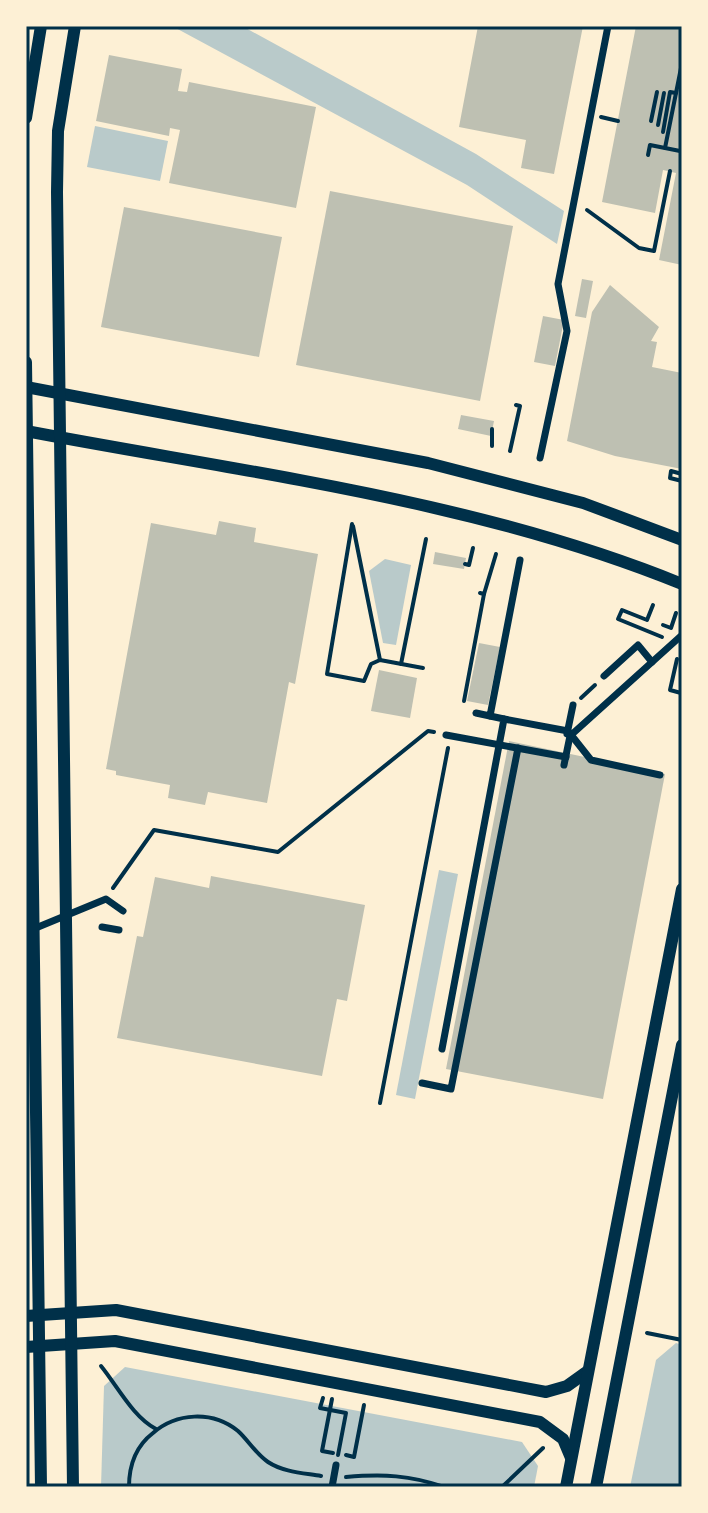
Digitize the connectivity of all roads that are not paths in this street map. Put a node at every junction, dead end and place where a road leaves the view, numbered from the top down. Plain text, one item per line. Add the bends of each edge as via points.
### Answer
1 (41, 26) edge
2 (75, 26) edge
3 (608, 26) edge
4 (26, 118) edge
5 (26, 362) edge
6 (26, 387) edge
7 (59, 393) junction
8 (26, 431) edge
9 (60, 437) junction
10 (540, 458) dead end
11 (682, 540) edge
12 (520, 560) dead end
13 (682, 584) edge
14 (682, 635) edge
15 (652, 662) junction
16 (604, 676) road end
17 (573, 705) road end
18 (476, 713) dead end
19 (490, 716) junction
20 (504, 719) junction
21 (568, 731) junction
22 (448, 737) road end
23 (518, 748) junction
24 (565, 757) junction
25 (660, 775) dead end
26 (682, 889) edge
27 (123, 911) dead end
28 (102, 927) dead end
29 (119, 930) dead end
30 (26, 932) edge
31 (682, 1045) edge
32 (442, 1049) dead end
33 (422, 1083) dead end
34 (73, 1311) junction
35 (41, 1314) junction
36 (26, 1316) edge
37 (73, 1342) junction
38 (42, 1344) junction
39 (26, 1347) edge
40 (588, 1371) junction
41 (571, 1458) junction
42 (336, 1465) dead end
43 (333, 1483) edge
44 (41, 1487) edge
45 (73, 1487) edge
46 (566, 1487) edge
47 (596, 1487) edge

1 - 4 street
2 - 7 street via 58,131
3 - 10 street via 558,284 567,331
5 - 6 street
6 - 7 street
6 - 8 street
7 - 9 street
7 - 11 street via 428,463 571,499
8 - 9 street
8 - 35 street
9 - 13 street via 434,508 574,544
9 - 34 street
12 - 19 street
14 - 15 street
15 - 16 street via 638,645
15 - 24 street via 570,736
17 - 21 street
18 - 19 street
19 - 20 street
20 - 21 street
20 - 32 street
21 - 24 street
21 - 25 street via 591,760
22 - 23 street
23 - 24 street
23 - 33 street via 451,1089
26 - 40 street
27 - 30 street via 106,899
28 - 29 street
31 - 47 street
34 - 35 street
34 - 37 street
34 - 40 street via 116,1310 546,1392 567,1386
35 - 36 street
35 - 38 street
37 - 38 street
37 - 41 street via 115,1341 198,1355 540,1422 563,1439
37 - 45 street
38 - 39 street
38 - 44 street
40 - 41 street
41 - 46 street
42 - 43 street

